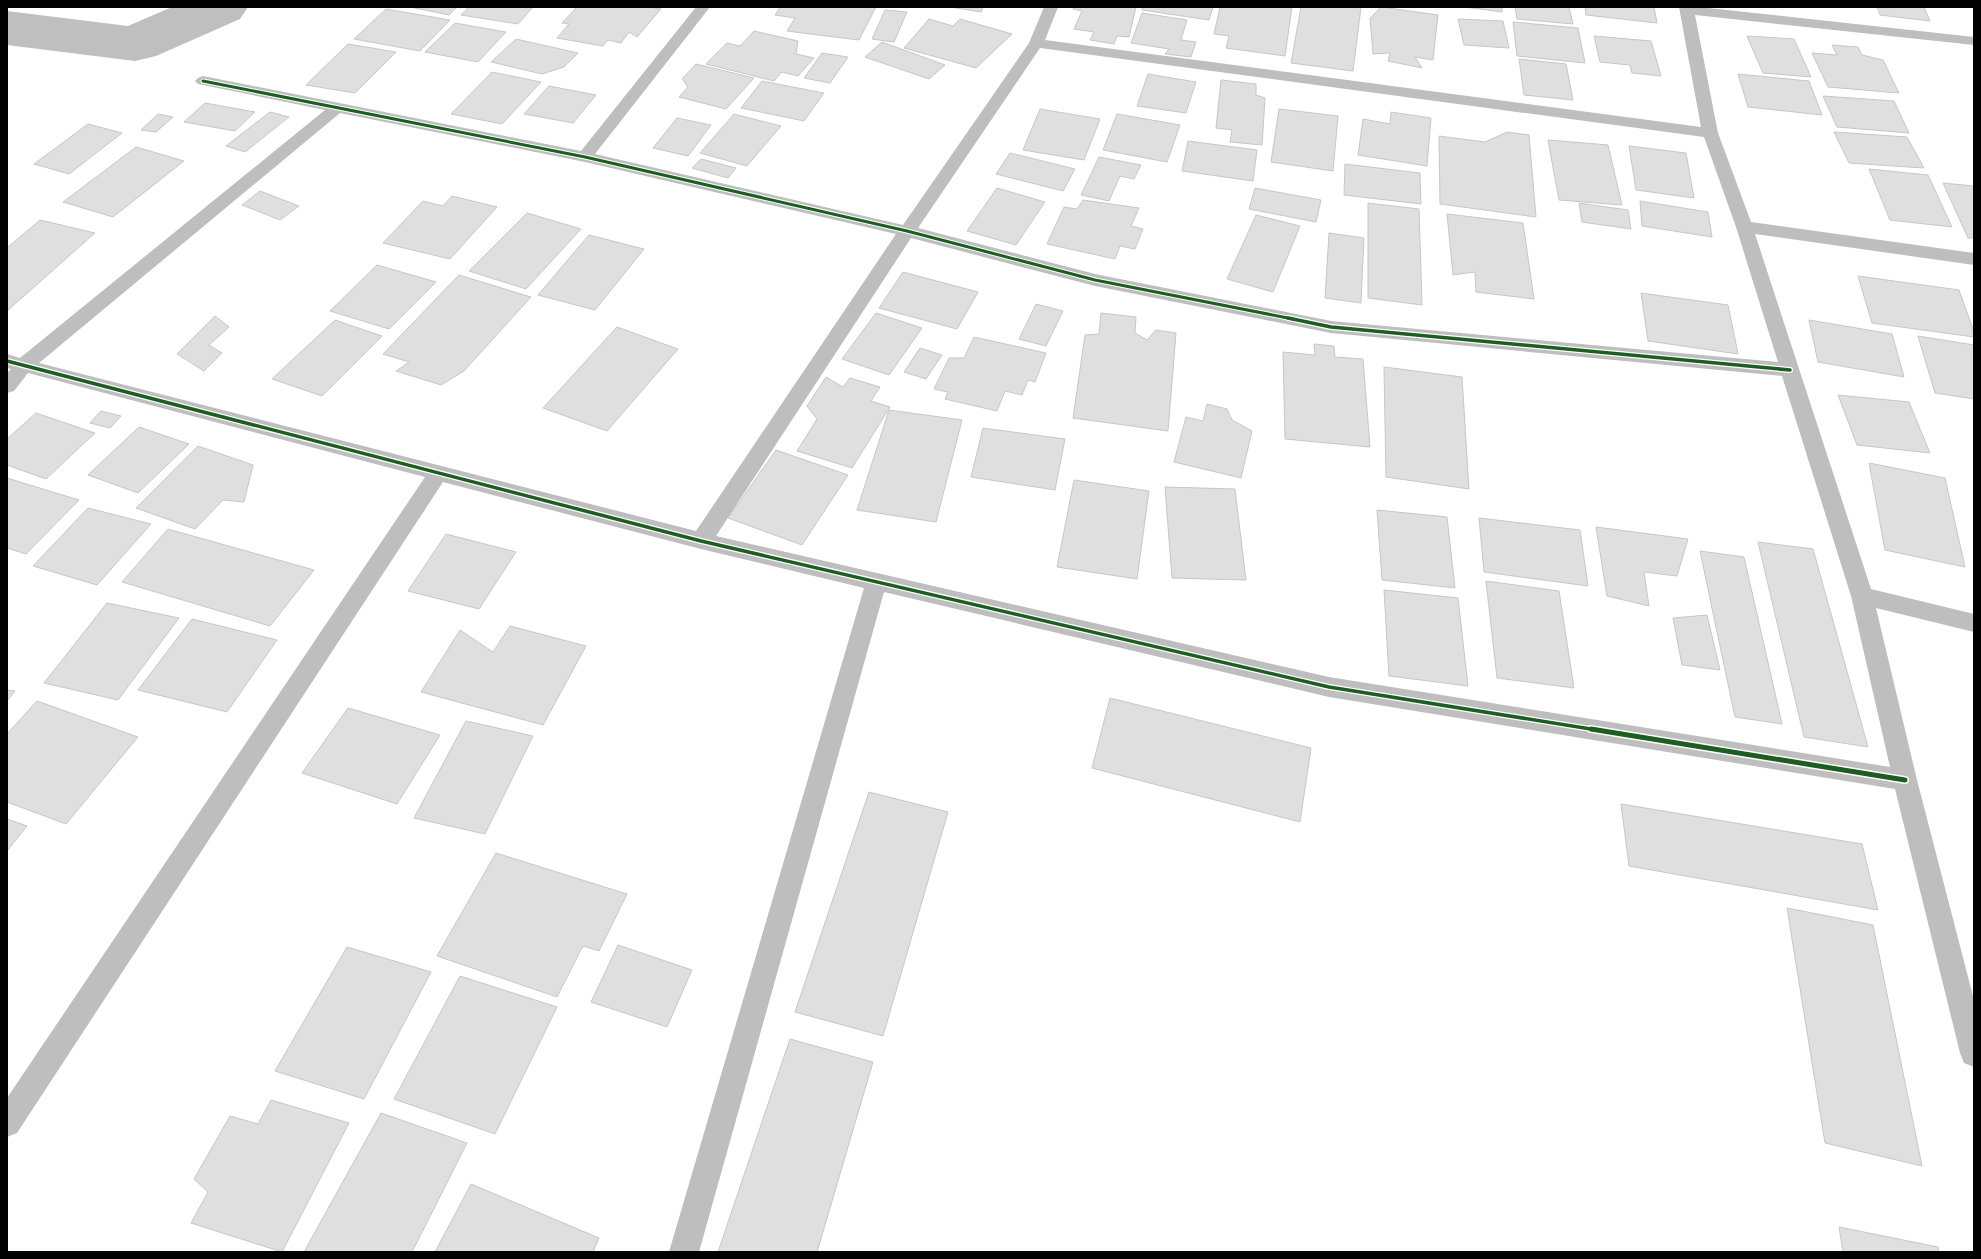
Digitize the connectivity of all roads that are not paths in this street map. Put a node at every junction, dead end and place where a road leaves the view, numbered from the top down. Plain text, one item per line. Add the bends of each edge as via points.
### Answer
1 (703, 7) edge
2 (1051, 7) edge
3 (1686, 9) edge
4 (1974, 41) edge
5 (1036, 43) junction
6 (203, 81) dead end
7 (338, 107) junction
8 (1710, 133) junction
9 (585, 157) junction
10 (1744, 227) junction
11 (907, 231) junction
12 (1974, 259) edge
13 (16, 363) edge
14 (1790, 370) junction
15 (7, 386) edge
16 (440, 472) junction
17 (701, 541) junction
18 (876, 582) junction
19 (1862, 596) junction
20 (1974, 623) edge
21 (1905, 780) junction
22 (1974, 1053) edge
23 (7, 1123) edge
24 (684, 1252) edge

1 - 9 street
2 - 5 street
3 - 4 street
3 - 8 street
5 - 8 street
5 - 11 street
6 - 7 street
7 - 9 street
7 - 13 street
8 - 10 street
9 - 11 street
10 - 12 street
10 - 14 street
11 - 14 street via 1095,280 1331,327
11 - 17 street
13 - 15 street
13 - 16 street
14 - 19 street
16 - 17 street
16 - 23 street
17 - 18 street
18 - 21 street via 1328,687
18 - 24 street
19 - 20 street
19 - 21 street
21 - 22 street

